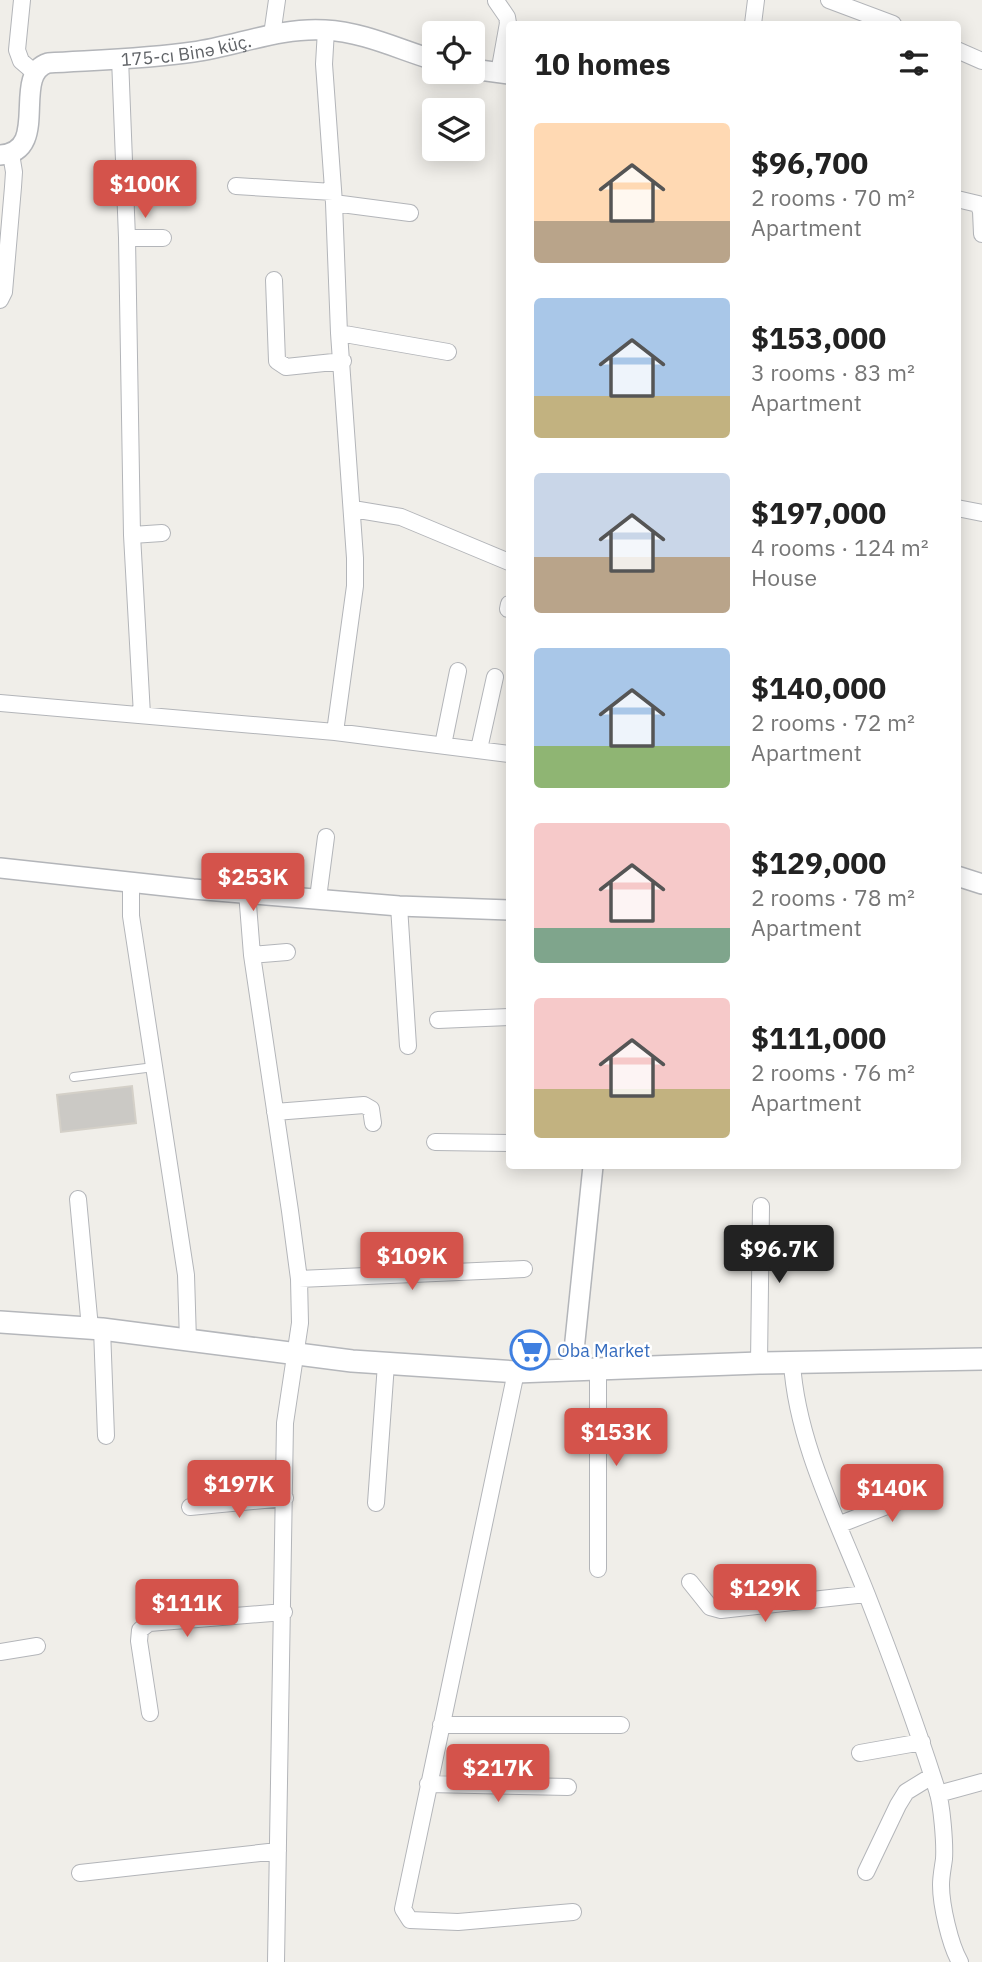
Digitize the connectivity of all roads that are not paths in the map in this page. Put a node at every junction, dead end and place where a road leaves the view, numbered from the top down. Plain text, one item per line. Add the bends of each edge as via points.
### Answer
1 (22, 0) edge
2 (277, 0) edge
3 (756, 0) edge
4 (829, 0) edge
5 (495, 1) edge
6 (858, 18) edge
7 (508, 21) edge
8 (753, 21) edge
9 (876, 21) edge
10 (326, 30) junction
11 (272, 34) junction
12 (506, 48) edge
13 (961, 52) edge
14 (422, 56) edge
15 (120, 58) junction
16 (982, 60) edge
17 (485, 71) edge
18 (35, 73) junction
19 (504, 73) edge
20 (5, 154) edge
21 (236, 186) dead end
22 (334, 197) junction
23 (961, 200) edge
24 (410, 213) dead end
25 (982, 234) edge
26 (127, 238) junction
27 (163, 238) dead end
28 (274, 280) dead end
29 (0, 300) edge
30 (339, 332) junction
31 (448, 352) dead end
32 (343, 361) junction
33 (353, 509) junction
34 (961, 509) edge
35 (982, 513) edge
36 (162, 533) dead end
37 (132, 536) junction
38 (506, 561) edge
39 (458, 671) dead end
40 (495, 677) dead end
41 (0, 703) edge
42 (142, 715) junction
43 (335, 732) junction
44 (443, 745) junction
45 (479, 749) junction
46 (506, 754) edge
47 (326, 837) dead end
48 (0, 868) edge
49 (961, 877) edge
50 (131, 883) junction
51 (982, 884) edge
52 (247, 892) junction
53 (318, 898) junction
54 (399, 906) junction
55 (506, 910) edge
56 (287, 952) dead end
57 (252, 956) junction
58 (506, 1017) edge
59 (438, 1020) dead end
60 (408, 1046) dead end
61 (154, 1067) junction
62 (74, 1077) dead end
63 (275, 1112) junction
64 (373, 1123) dead end
65 (435, 1142) dead end
66 (506, 1143) edge
67 (593, 1169) edge
68 (78, 1199) dead end
69 (761, 1206) dead end
70 (524, 1269) dead end
71 (299, 1279) junction
72 (0, 1322) edge
73 (96, 1328) junction
74 (188, 1341) junction
75 (297, 1354) junction
76 (982, 1359) edge
77 (759, 1363) junction
78 (792, 1363) junction
79 (386, 1364) junction
80 (597, 1368) junction
81 (572, 1370) junction
82 (516, 1372) junction
83 (106, 1436) dead end
84 (933, 1488) dead end
85 (285, 1498) junction
86 (376, 1503) dead end
87 (190, 1507) dead end
88 (838, 1525) junction
89 (598, 1569) dead end
90 (690, 1582) dead end
91 (866, 1594) junction
92 (284, 1612) junction
93 (37, 1646) dead end
94 (0, 1652) edge
95 (150, 1713) dead end
96 (441, 1725) junction
97 (621, 1725) dead end
98 (922, 1742) junction
99 (860, 1753) dead end
100 (932, 1776) junction
101 (982, 1782) edge
102 (428, 1784) junction
103 (568, 1787) dead end
104 (938, 1794) junction
105 (278, 1851) junction
106 (866, 1872) dead end
107 (80, 1873) dead end
108 (573, 1912) dead end
109 (276, 1962) edge
110 (960, 1962) edge

1 - 18 street via 17,50 21,61
2 - 11 street
3 - 8 street
4 - 6 street
5 - 7 street
6 - 9 street
10 - 11 street, 175-cı Binə küç.
10 - 14 street, 175-cı Binə küç.
10 - 22 street via 324,64
11 - 15 street, 175-cı Binə küç. via 194,52
12 - 19 street
13 - 16 street
15 - 18 street, 175-cı Binə küç. via 48,63
15 - 26 street
17 - 19 street
18 - 20 street via 25,138 22,145
20 - 29 street via 14,172
21 - 22 street
22 - 24 street
22 - 30 street
23 - 25 street via 978,204
26 - 27 street
26 - 37 street
28 - 32 street via 276,361 286,367
30 - 31 street
30 - 32 street
32 - 33 street
33 - 38 street via 401,517
33 - 43 street via 355,586
34 - 35 street
36 - 37 street
37 - 42 street
39 - 44 street
40 - 45 street
41 - 42 street
42 - 43 street
43 - 44 street
44 - 45 street
45 - 46 street
47 - 53 street
48 - 50 street
49 - 51 street
50 - 52 street
50 - 61 street via 131,916
52 - 53 street
52 - 57 street
53 - 54 street
54 - 55 street
54 - 60 street
56 - 57 street
57 - 63 street
58 - 59 street
61 - 62 lane
61 - 74 street via 186,1275
63 - 64 street via 364,1105 371,1109
63 - 71 street
65 - 66 street
67 - 81 street
68 - 73 street
69 - 77 street
70 - 71 street
71 - 75 street
72 - 73 main road
73 - 74 main road
73 - 83 street
74 - 75 main road
75 - 79 main road
75 - 85 street via 285,1423
76 - 78 main road
77 - 78 main road
77 - 80 main road
78 - 88 street via 798,1414
79 - 82 main road
79 - 86 street
80 - 81 main road
80 - 89 street
81 - 82 main road
82 - 96 street
84 - 88 street
85 - 87 street
85 - 92 street
88 - 91 street
90 - 91 street via 710,1607 721,1610
91 - 98 street
92 - 95 street via 149,1623 140,1630 139,1642
92 - 105 street
93 - 94 street
96 - 97 street
96 - 102 street
98 - 99 street
98 - 100 street
100 - 104 street
100 - 106 street via 906,1792
101 - 104 street
102 - 103 street
102 - 108 street via 403,1909 410,1920 458,1922
104 - 110 street via 944,1856 941,1884
105 - 107 street
105 - 109 street

